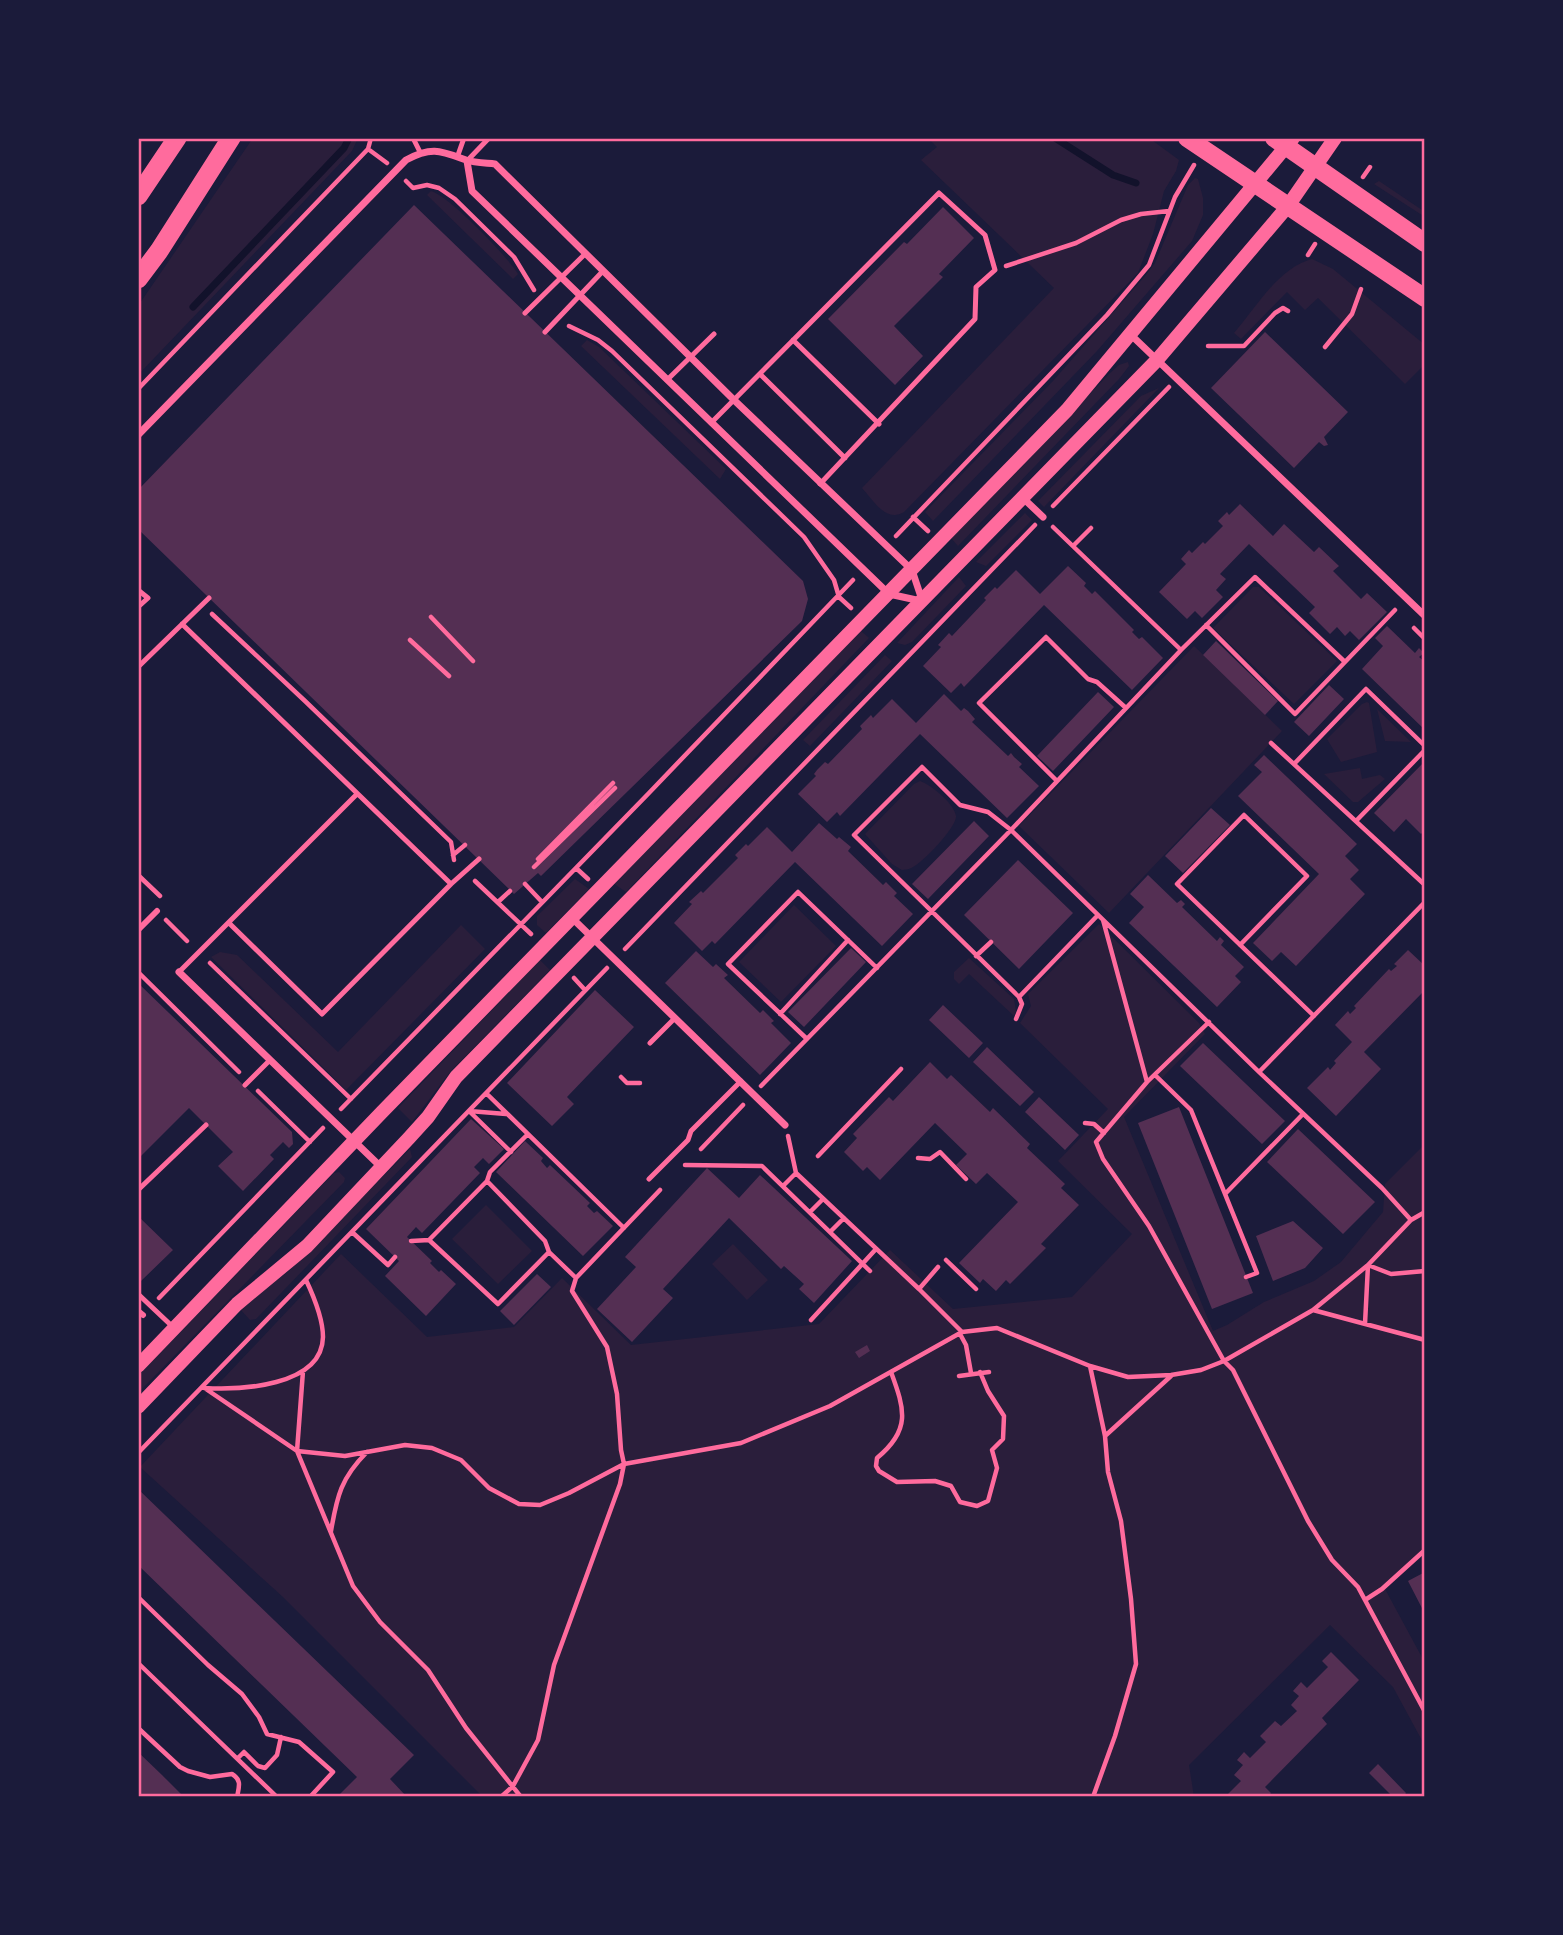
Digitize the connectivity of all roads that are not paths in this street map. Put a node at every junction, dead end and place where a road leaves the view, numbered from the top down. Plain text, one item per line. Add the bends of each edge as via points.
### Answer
1 (177, 138) edge
2 (231, 138) edge
3 (413, 138) edge
4 (464, 138) edge
5 (489, 138) edge
6 (1187, 138) edge
7 (1335, 138) edge
8 (1285, 141) edge
9 (420, 152) junction
10 (458, 155) junction
11 (467, 161) junction
12 (1315, 166) junction
13 (1256, 185) junction
14 (138, 196) edge
15 (1288, 206) junction
16 (1425, 243) edge
17 (585, 254) junction
18 (603, 271) junction
19 (561, 278) junction
20 (138, 279) edge
21 (579, 296) junction
22 (1425, 298) edge
23 (524, 313) dead end
24 (545, 332) dead end
25 (714, 334) dead end
26 (1130, 334) junction
27 (793, 340) junction
28 (691, 358) junction
29 (1157, 360) junction
30 (760, 373) junction
31 (667, 380) junction
32 (734, 400) junction
33 (711, 423) junction
34 (878, 424) junction
35 (138, 435) edge
36 (845, 458) junction
37 (820, 484) junction
38 (1022, 498) junction
39 (1043, 517) road end
40 (912, 570) junction
41 (138, 590) edge
42 (889, 594) junction
43 (209, 597) dead end
44 (922, 601) junction
45 (138, 607) edge
46 (1425, 616) edge
47 (182, 624) junction
48 (138, 667) edge
49 (357, 794) junction
50 (479, 859) dead end
51 (451, 884) junction
52 (157, 911) road end
53 (572, 918) junction
54 (229, 923) junction
55 (138, 930) edge
56 (592, 937) junction
57 (179, 971) joint
58 (675, 1018) junction
59 (650, 1043) dead end
60 (270, 1060) junction
61 (741, 1082) junction
62 (247, 1083) road end
63 (206, 1125) dead end
64 (785, 1125) road end
65 (355, 1142) junction
66 (382, 1168) junction
67 (649, 1179) dead end
68 (138, 1190) edge
69 (138, 1294) edge
70 (175, 1328) junction
71 (138, 1366) edge
72 (138, 1407) edge

1 - 14 highway
2 - 20 highway
3 - 9 lane
4 - 10 lane
5 - 11 lane
6 - 13 main road
7 - 12 main road
8 - 12 main road
8 - 13 main road
9 - 10 street
9 - 35 street via 396,170
10 - 11 street
11 - 17 street via 495,164
11 - 19 street via 472,191
12 - 15 main road
12 - 16 main road
13 - 15 main road
13 - 26 main road
15 - 22 main road
15 - 29 main road
17 - 18 street
17 - 19 lane
18 - 21 lane
18 - 28 street
19 - 21 street
19 - 23 lane
21 - 24 lane
21 - 31 street
25 - 28 lane
26 - 29 street
26 - 40 main road via 1067,410
27 - 30 lane
27 - 34 lane
27 - 34 lane via 939,193 985,235 995,270 976,288 975,319
28 - 31 lane
28 - 32 street
29 - 38 main road
29 - 46 street
30 - 32 lane
30 - 36 lane
31 - 33 street
32 - 33 lane
32 - 37 street
33 - 42 street
34 - 36 lane
36 - 37 lane
37 - 40 street
38 - 39 street
38 - 44 main road
40 - 42 main road
40 - 44 street
41 - 45 lane via 148,598
42 - 44 street
42 - 53 main road
43 - 47 lane
44 - 56 main road
47 - 48 lane
47 - 49 lane
49 - 51 lane
49 - 54 lane
50 - 51 lane
51 - 54 lane via 323,1014
52 - 55 street
53 - 56 street
53 - 65 main road
54 - 57 lane
56 - 58 street
56 - 66 main road via 456,1077 428,1117
57 - 60 street
58 - 59 lane
58 - 61 street
60 - 62 lane
60 - 65 street
61 - 64 street
61 - 67 lane
63 - 68 lane
65 - 66 street
65 - 70 main road
66 - 72 main road via 307,1245 237,1304
69 - 70 lane
70 - 71 main road

